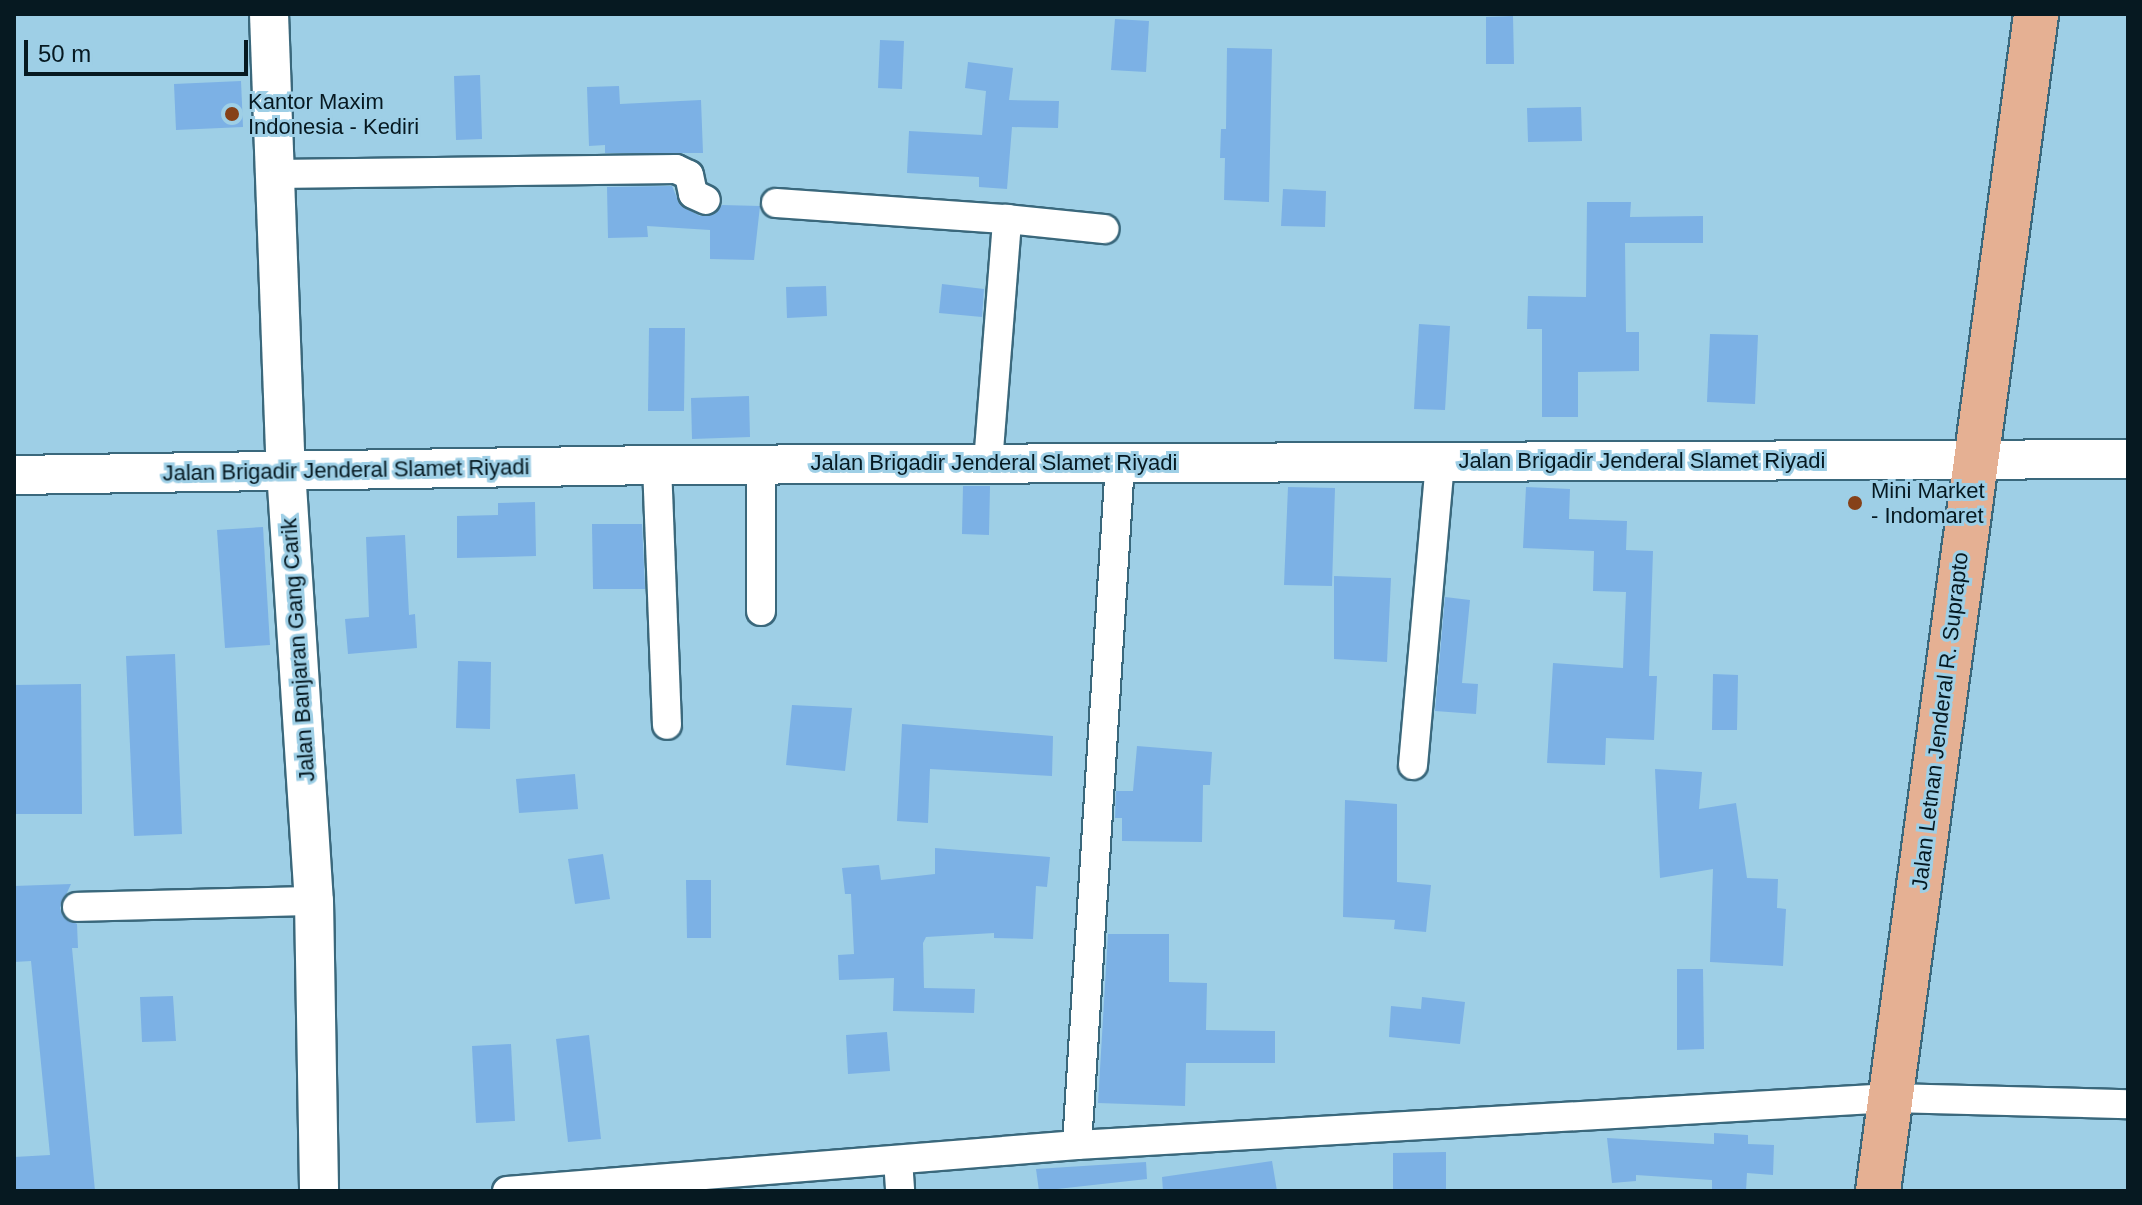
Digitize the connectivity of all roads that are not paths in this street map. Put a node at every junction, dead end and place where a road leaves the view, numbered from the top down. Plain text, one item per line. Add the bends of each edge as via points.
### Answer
1 (269, 14) edge
2 (2036, 14) edge
3 (275, 174) junction
4 (706, 200) dead end
5 (776, 203) dead end
6 (1007, 219) junction
7 (1104, 229) dead end
8 (2128, 459) edge
9 (1974, 460) junction
10 (1440, 461) junction
11 (988, 463) junction
12 (1120, 463) junction
13 (657, 465) junction
14 (761, 465) junction
15 (286, 470) junction
16 (14, 475) edge
17 (761, 611) dead end
18 (667, 725) dead end
19 (1413, 765) dead end
20 (314, 901) junction
21 (77, 907) dead end
22 (1891, 1098) junction
23 (2128, 1104) edge
24 (1077, 1145) junction
25 (898, 1160) junction
26 (319, 1191) edge
27 (507, 1191) edge
28 (900, 1191) edge
29 (1878, 1191) edge

1 - 3 street, Jalan Banjaran Gang Carik
2 - 9 main road, Jalan Letnan Jenderal R. Suprapto
3 - 4 street via 676,169 689,175 693,194
3 - 15 street, Jalan Banjaran Gang Carik
5 - 6 street
6 - 7 street
6 - 11 street
8 - 9 street, Jalan Brigadir Jenderal Slamet Riyadi
9 - 10 street, Jalan Brigadir Jenderal Slamet Riyadi
9 - 22 main road, Jalan Letnan Jenderal R. Suprapto
10 - 12 street, Jalan Brigadir Jenderal Slamet Riyadi
10 - 19 street
11 - 12 street, Jalan Brigadir Jenderal Slamet Riyadi
11 - 14 street, Jalan Brigadir Jenderal Slamet Riyadi
12 - 24 street
13 - 14 street, Jalan Brigadir Jenderal Slamet Riyadi
13 - 15 street, Jalan Brigadir Jenderal Slamet Riyadi
13 - 18 street
14 - 17 street
15 - 16 street, Jalan Brigadir Jenderal Slamet Riyadi
15 - 20 street, Jalan Banjaran Gang Carik
20 - 21 street
20 - 26 street, Jalan Banjaran Gang Carik
22 - 23 street
22 - 24 street
22 - 29 main road, Jalan Letnan Jenderal R. Suprapto
24 - 25 street
25 - 27 street
25 - 28 street

